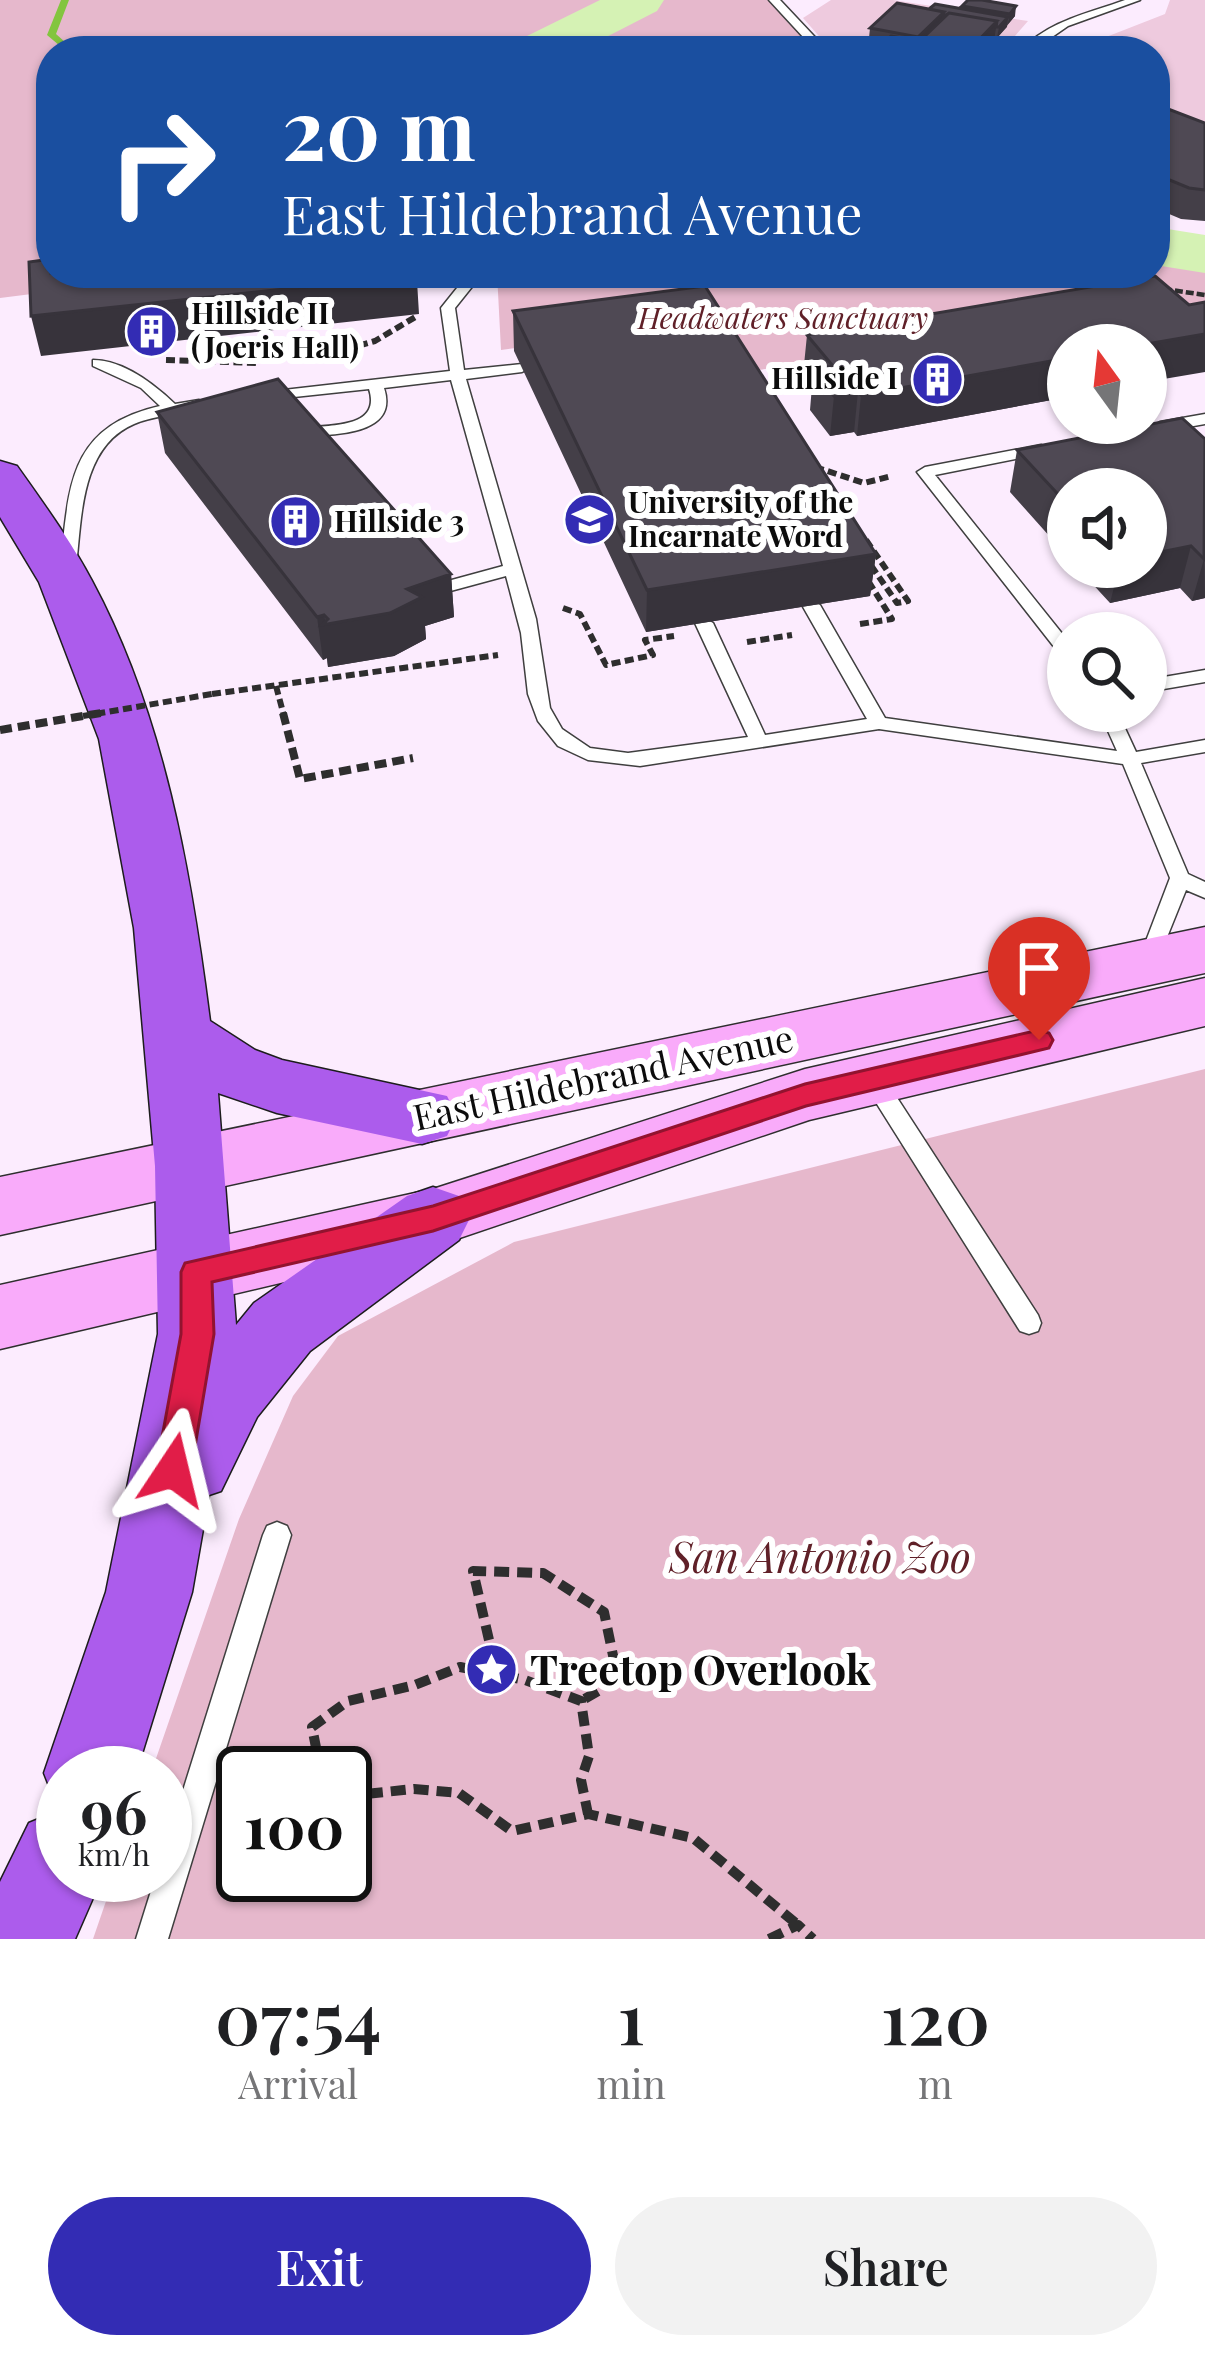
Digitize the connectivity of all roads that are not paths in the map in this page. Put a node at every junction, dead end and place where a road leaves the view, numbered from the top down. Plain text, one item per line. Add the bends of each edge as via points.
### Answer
1 (774, 0) edge
2 (1136, 0) edge
3 (807, 36) edge
4 (1042, 36) edge
5 (464, 288) edge
6 (98, 363) dead end
7 (522, 368) edge
8 (454, 373) junction
9 (375, 384) junction
10 (238, 400) edge
11 (214, 402) edge
12 (171, 408) junction
13 (1205, 419) edge
14 (1167, 426) edge
15 (296, 433) edge
16 (1065, 446) edge
17 (0, 476) edge
18 (512, 569) junction
19 (66, 582) junction
20 (432, 591) edge
21 (812, 605) edge
22 (704, 623) edge
23 (1047, 626) edge
24 (1205, 676) edge
25 (1167, 682) edge
26 (879, 723) junction
27 (1118, 732) edge
28 (759, 741) junction
29 (1205, 746) edge
30 (1130, 758) junction
31 (1180, 878) junction
32 (1205, 891) edge
33 (1177, 956) edge
34 (1205, 1002) edge
35 (177, 1034) junction
36 (872, 1079) junction
37 (422, 1117) junction
38 (191, 1166) junction
39 (0, 1206) edge
40 (433, 1218) junction
41 (196, 1272) junction
42 (0, 1317) edge
43 (1029, 1323) dead end
44 (166, 1516) junction
45 (278, 1535) dead end
46 (99, 1746) edge
47 (42, 1902) edge
48 (24, 1939) edge
49 (152, 1939) edge

1 - 3 lane
2 - 4 lane via 1078,15
5 - 8 lane via 448,308
6 - 12 lane
7 - 8 lane
8 - 9 lane
8 - 18 lane
9 - 10 lane
9 - 15 lane via 376,415 361,426
11 - 12 lane
12 - 19 lane via 96,438 85,461
13 - 14 lane
16 - 23 lane via 925,472
17 - 19 highway
18 - 20 lane
18 - 28 lane via 544,717 576,751 640,760
19 - 35 highway via 128,739 166,928
21 - 26 lane
22 - 28 lane
24 - 25 lane
26 - 28 lane
26 - 30 lane
27 - 30 lane
29 - 30 lane
30 - 31 lane
31 - 32 lane
31 - 33 lane
33 - 37 main road, East Hildebrand Avenue
34 - 36 main road, East Hildebrand Avenue
35 - 37 highway via 230,1069 278,1086
35 - 38 highway
36 - 40 main road, East Hildebrand Avenue
36 - 43 lane
37 - 38 main road, East Hildebrand Avenue
38 - 39 main road, East Hildebrand Avenue
38 - 41 highway
40 - 41 main road, East Hildebrand Avenue
40 - 44 highway via 282,1327 229,1392
41 - 42 main road, East Hildebrand Avenue
41 - 44 highway via 197,1334
44 - 46 highway
45 - 49 lane
47 - 48 highway

